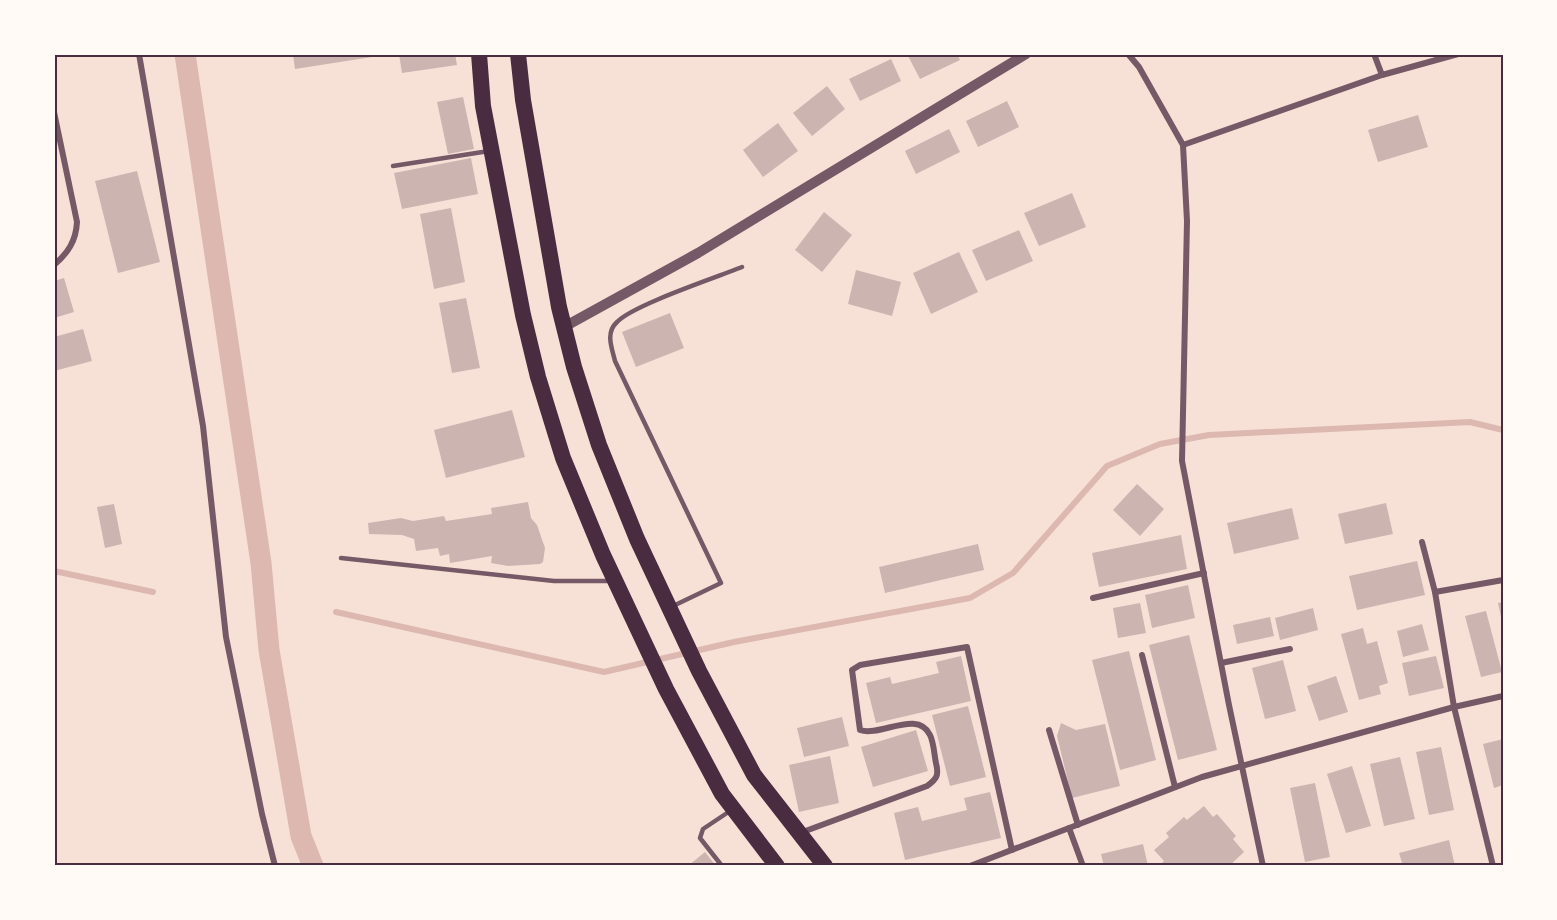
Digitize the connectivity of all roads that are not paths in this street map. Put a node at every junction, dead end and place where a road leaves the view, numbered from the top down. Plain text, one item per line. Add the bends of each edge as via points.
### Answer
1 (139, 54) edge
2 (479, 54) edge
3 (518, 54) edge
4 (1026, 54) edge
5 (1128, 54) edge
6 (1374, 54) edge
7 (1458, 54) edge
8 (1382, 75) junction
9 (54, 112) edge
10 (1183, 145) junction
11 (492, 150) junction
12 (393, 166) dead end
13 (54, 265) edge
14 (742, 267) dead end
15 (564, 327) junction
16 (1422, 542) dead end
17 (341, 558) dead end
18 (1204, 573) junction
19 (1503, 580) edge
20 (615, 581) junction
21 (1435, 592) junction
22 (1093, 598) dead end
23 (672, 613) junction
24 (1290, 649) dead end
25 (1142, 655) dead end
26 (1221, 663) junction
27 (1503, 696) edge
28 (1454, 707) junction
29 (1049, 730) dead end
30 (1241, 765) junction
31 (1175, 787) junction
32 (733, 809) junction
33 (1078, 825) junction
34 (1069, 828) junction
35 (799, 833) junction
36 (1012, 850) junction
37 (980, 864) edge
38 (275, 866) edge
39 (722, 866) edge
40 (777, 866) edge
41 (825, 866) edge
42 (970, 866) edge
43 (1083, 866) edge
44 (1263, 866) edge
45 (1493, 866) edge

1 - 38 street via 203,426 226,637
2 - 11 highway via 483,106
3 - 15 highway
4 - 15 street via 698,253
5 - 10 street
6 - 8 street
7 - 8 street
8 - 10 street
9 - 13 street via 77,222 76,237
10 - 18 street via 1187,220 1182,460
11 - 12 lane
11 - 20 highway via 538,377 563,458
14 - 23 lane via 633,311 616,322 609,338 615,362 722,583
15 - 23 highway via 598,445
16 - 21 street
17 - 20 lane via 554,581
18 - 22 street
18 - 26 street
19 - 21 street
20 - 32 highway via 680,715
21 - 28 street
23 - 35 highway via 754,775
24 - 26 street
25 - 31 street
26 - 30 street
27 - 28 street
28 - 30 street
28 - 45 street
29 - 33 street
30 - 31 street
30 - 44 street
31 - 33 street
32 - 39 lane via 703,829 700,838
32 - 40 highway
33 - 34 street
34 - 36 street
34 - 43 street
35 - 36 street via 927,786 939,772 930,734 923,727 914,723 868,733 860,730 852,670 860,665 967,647
35 - 41 highway
36 - 37 street
37 - 42 street

